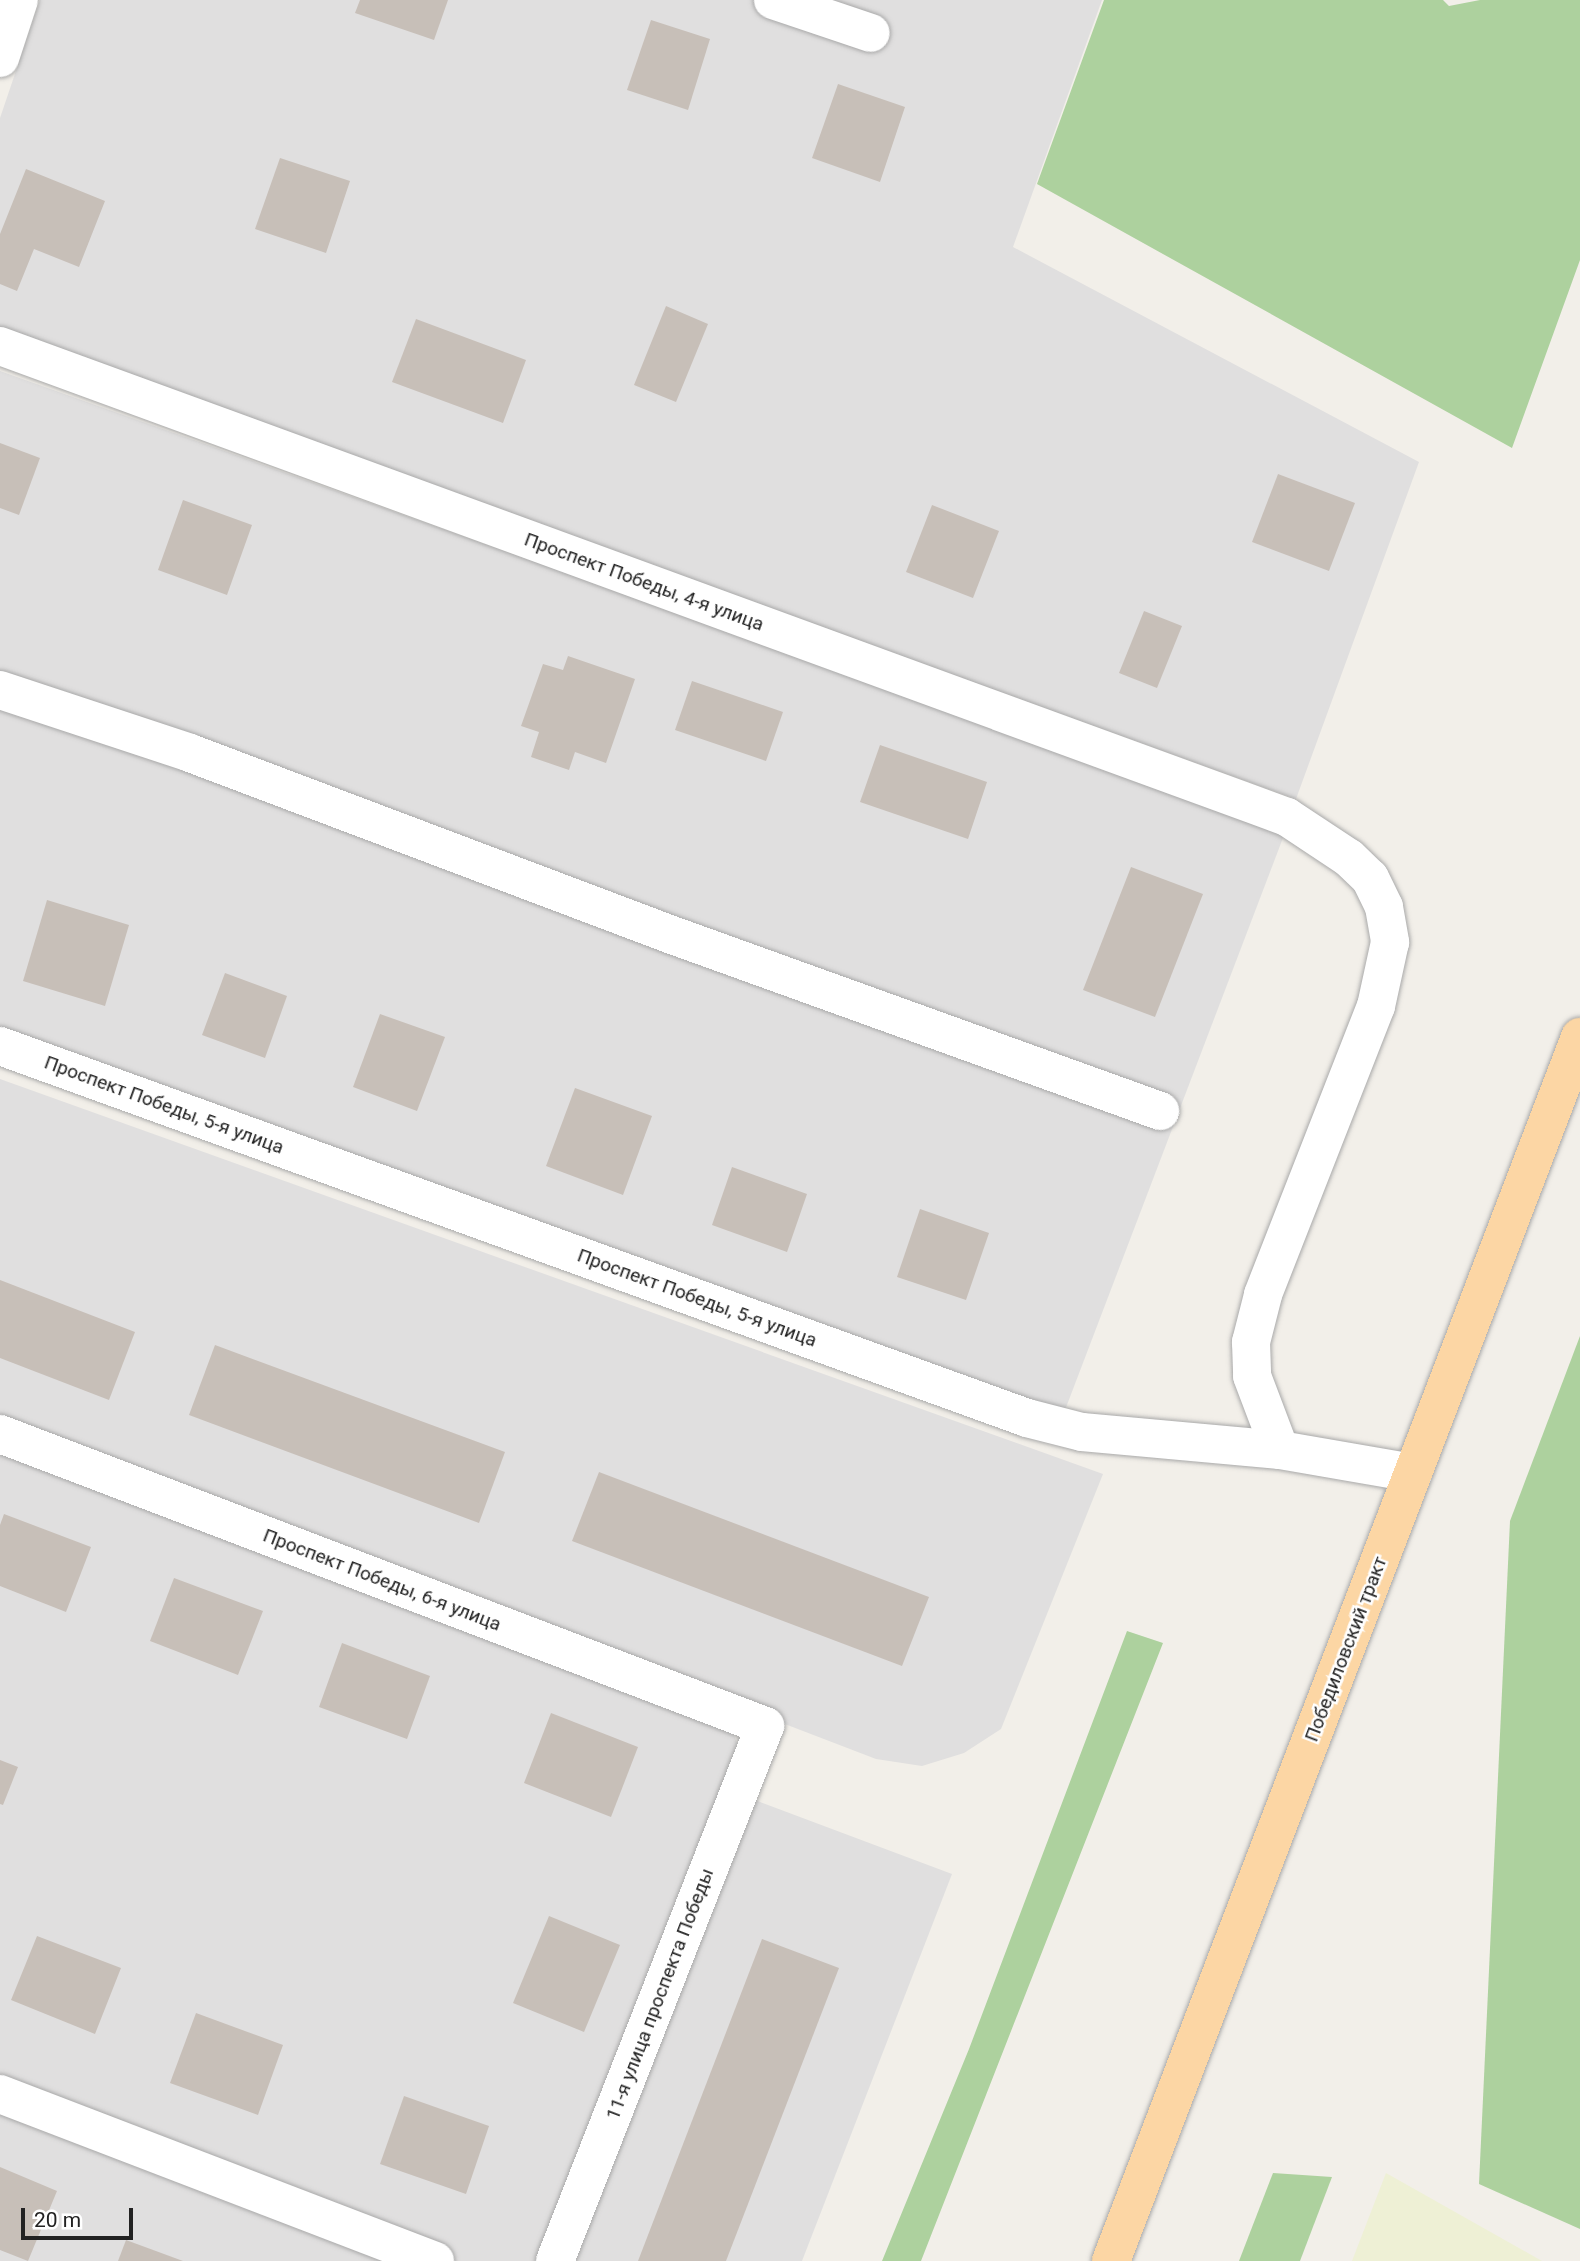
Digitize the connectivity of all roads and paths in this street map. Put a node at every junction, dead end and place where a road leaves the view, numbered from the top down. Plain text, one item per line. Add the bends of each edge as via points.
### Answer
1 (19, 0) edge
2 (773, 0) edge
3 (871, 33) dead end
4 (0, 58) edge
5 (0, 346) edge
6 (0, 690) edge
7 (1580, 1037) edge
8 (0, 1046) edge
9 (1160, 1111) dead end
10 (0, 1434) edge
11 (1280, 1450) junction
12 (1413, 1473) junction
13 (765, 1726) joint
14 (0, 2094) edge
15 (435, 2261) edge
16 (555, 2261) edge
17 (1111, 2261) edge

1 - 4 street
2 - 3 street
5 - 11 street, Проспект Победы, 4-я улица via 1287,817 1329,843 1370,878 1384,906 1390,942 1376,1006 1263,1295 1251,1342 1252,1376
6 - 9 street via 190,753 685,940
7 - 12 main road, Победиловский тракт
8 - 11 street, Проспект Победы, 5-я улица via 1027,1418 1082,1432
10 - 13 street, Проспект Победы, 6-я улица
11 - 12 street, Проспект Победы, 5-я улица
12 - 17 main road, Победиловский тракт
13 - 16 street, 11-я улица проспекта Победы
14 - 15 street

